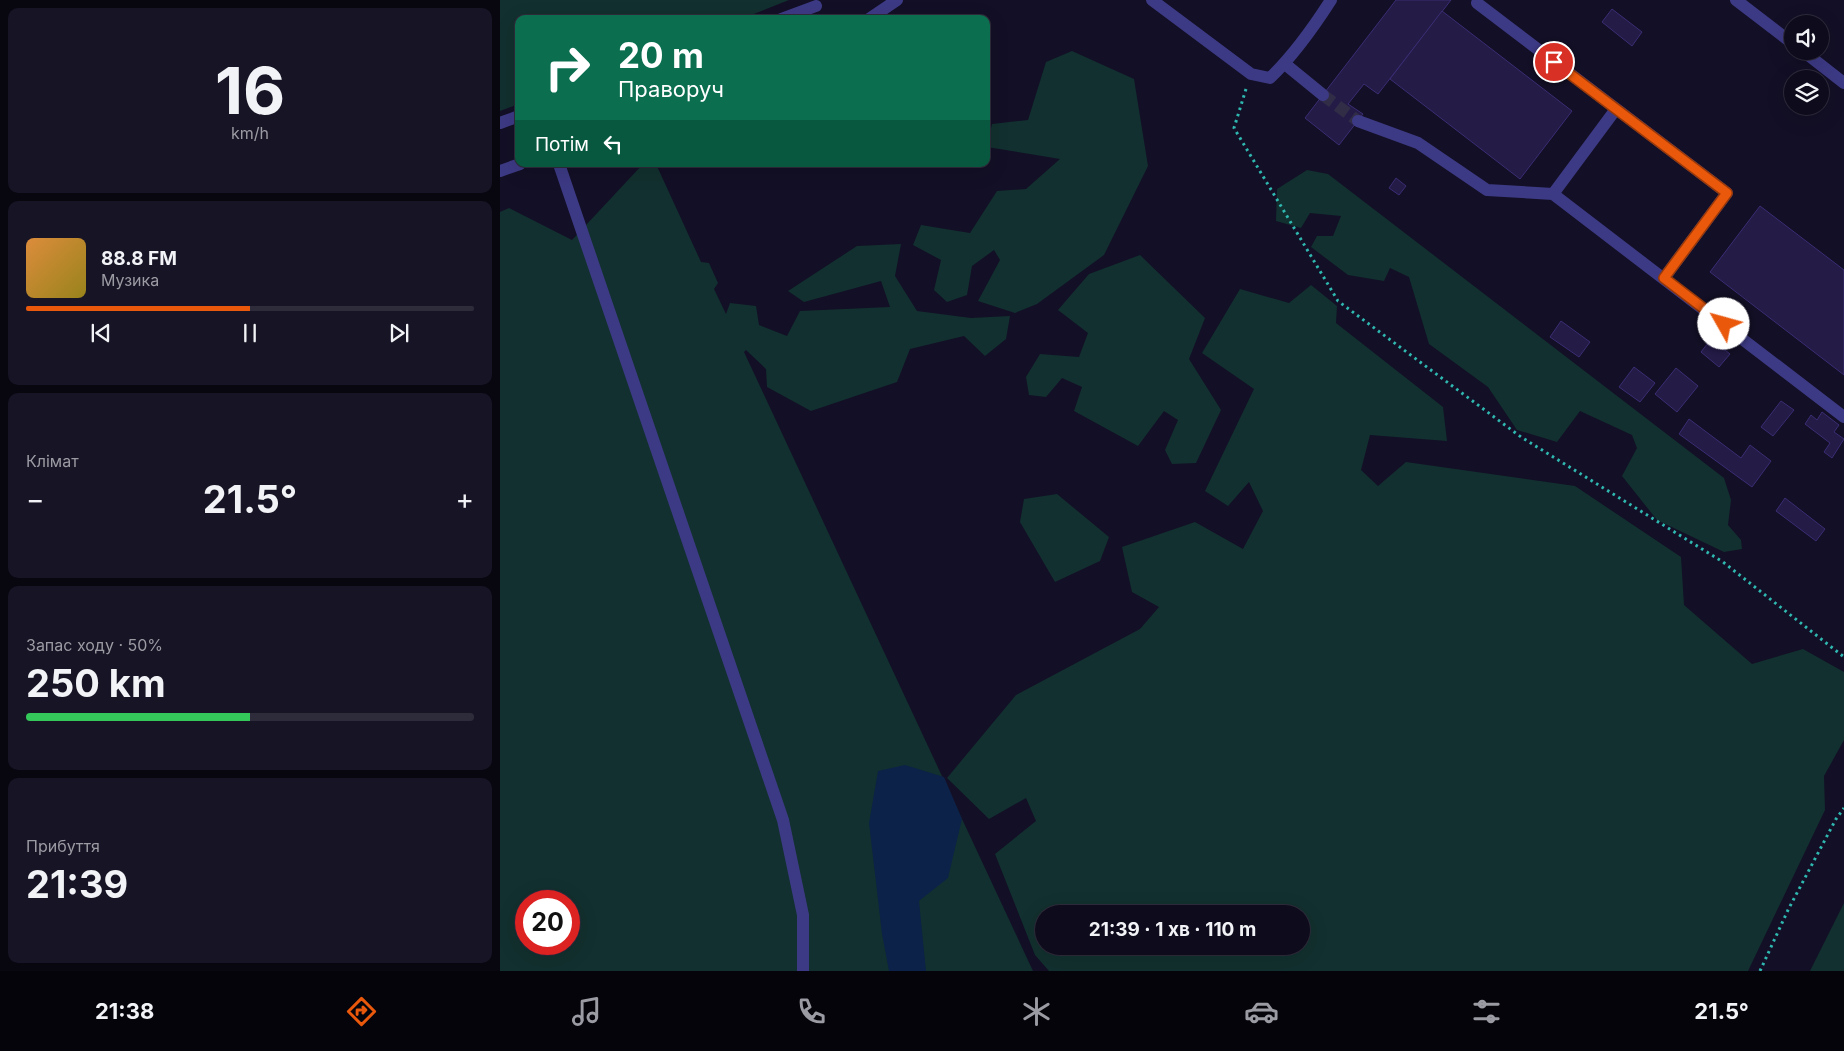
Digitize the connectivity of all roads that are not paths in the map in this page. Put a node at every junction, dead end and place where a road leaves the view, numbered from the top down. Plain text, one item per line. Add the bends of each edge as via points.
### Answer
1 (897, 0) edge
2 (1152, 0) edge
3 (1331, 0) edge
4 (1736, 0) edge
5 (1477, 3) dead end
6 (816, 6) dead end
7 (792, 15) edge
8 (874, 15) edge
9 (1784, 37) edge
10 (1815, 60) edge
11 (1285, 64) junction
12 (1844, 83) edge
13 (1323, 95) tunnel mouth
14 (1616, 109) junction
15 (515, 118) edge
16 (1358, 121) tunnel mouth
17 (500, 124) edge
18 (515, 166) edge
19 (560, 167) edge
20 (500, 171) edge
21 (1553, 194) junction
22 (1664, 278) junction
23 (1844, 416) edge
24 (803, 971) edge

1 - 8 street
2 - 11 street via 1251,74 1270,78
3 - 11 street
4 - 9 street
5 - 14 street
6 - 7 street
10 - 12 street
11 - 13 street
14 - 21 street
14 - 22 street via 1727,193
15 - 17 street
16 - 21 street via 1418,144 1487,190
18 - 20 street
19 - 24 street via 783,820 803,916
21 - 22 street
22 - 23 street

